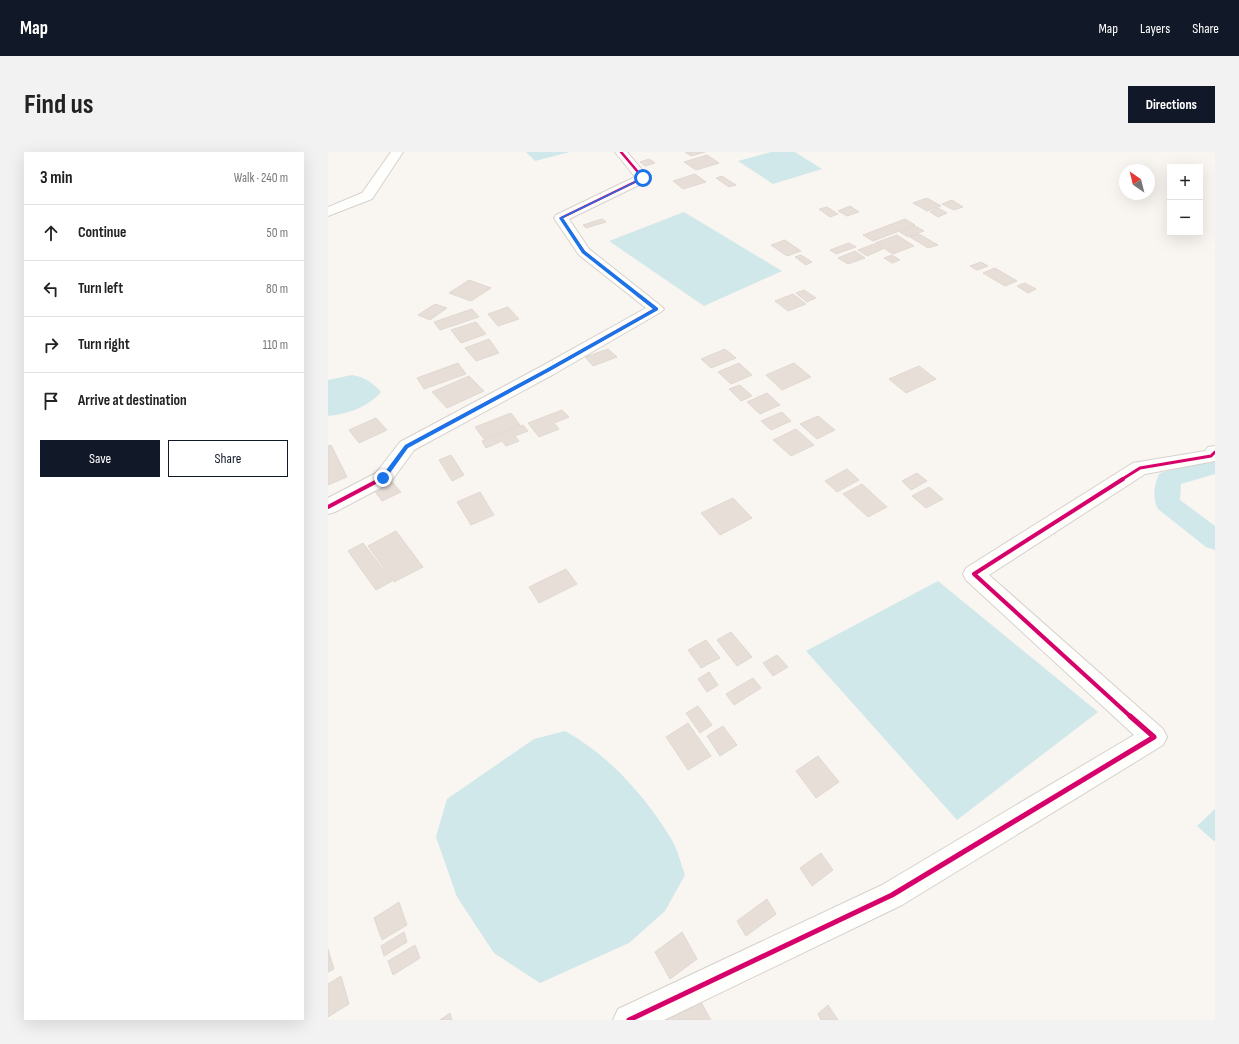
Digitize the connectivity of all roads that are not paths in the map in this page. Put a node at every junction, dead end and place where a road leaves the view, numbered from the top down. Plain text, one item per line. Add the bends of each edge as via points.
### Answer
1 (397, 152) edge
2 (621, 152) edge
3 (328, 212) edge
4 (1215, 452) edge
5 (328, 507) edge
6 (629, 1020) edge

1 - 3 street via 367,196
2 - 5 street via 643,178 561,218 584,252 656,309 406,446 383,478
4 - 6 street via 1211,456 1140,468 974,574 1154,737 892,895

